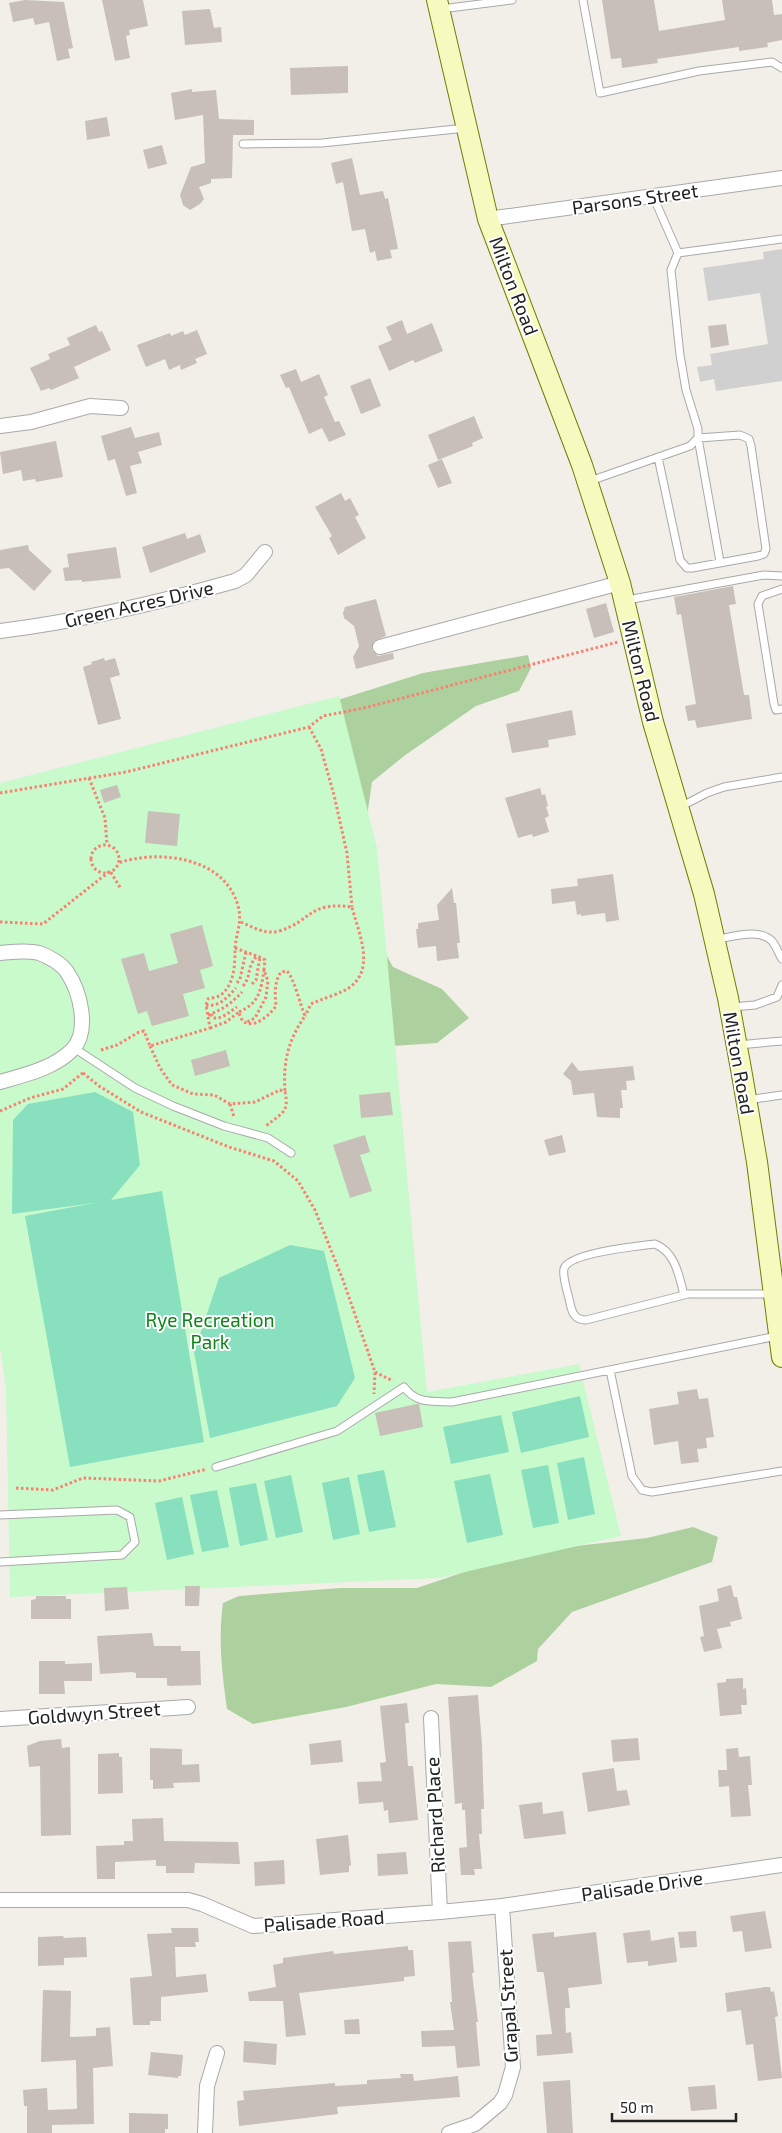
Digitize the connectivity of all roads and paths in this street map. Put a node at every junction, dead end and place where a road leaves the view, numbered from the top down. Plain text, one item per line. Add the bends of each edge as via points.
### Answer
1 (512, 0) edge
2 (583, 0) edge
3 (493, 1) edge
4 (438, 5) edge
5 (782, 68) edge
6 (467, 128) junction
7 (243, 144) dead end
8 (782, 178) edge
9 (653, 196) junction
10 (488, 219) junction
11 (782, 239) edge
12 (678, 253) junction
13 (122, 408) dead end
14 (0, 426) edge
15 (698, 438) junction
16 (658, 457) junction
17 (587, 482) junction
18 (265, 552) dead end
19 (720, 562) junction
20 (782, 576) edge
21 (782, 590) edge
22 (622, 592) junction
23 (0, 631) edge
24 (626, 640) dead end
25 (380, 647) dead end
26 (782, 709) edge
27 (309, 727) junction
28 (782, 777) edge
29 (88, 778) junction
30 (0, 793) edge
31 (678, 808) junction
32 (107, 845) junction
33 (118, 862) junction
34 (110, 871) junction
35 (122, 889) dead end
36 (352, 907) junction
37 (0, 922) edge
38 (241, 922) junction
39 (714, 939) junction
40 (235, 948) junction
41 (246, 952) junction
42 (0, 953) edge
43 (258, 957) junction
44 (782, 959) edge
45 (264, 970) junction
46 (237, 983) dead end
47 (252, 984) dead end
48 (242, 986) dead end
49 (782, 986) edge
50 (236, 988) dead end
51 (242, 992) dead end
52 (779, 997) edge
53 (206, 1005) junction
54 (237, 1007) dead end
55 (730, 1008) junction
56 (239, 1012) junction
57 (210, 1015) junction
58 (305, 1016) junction
59 (245, 1023) junction
60 (210, 1028) junction
61 (782, 1041) edge
62 (737, 1045) junction
63 (150, 1046) junction
64 (74, 1048) junction
65 (101, 1050) dead end
66 (88, 1068) dead end
67 (83, 1073) junction
68 (0, 1082) edge
69 (285, 1092) junction
70 (782, 1095) edge
71 (746, 1100) junction
72 (0, 1111) edge
73 (263, 1128) dead end
74 (254, 1149) dead end
75 (291, 1153) dead end
76 (252, 1154) junction
77 (777, 1290) edge
78 (684, 1295) junction
79 (780, 1336) junction
80 (782, 1357) edge
81 (610, 1370) junction
82 (375, 1372) junction
83 (404, 1387) junction
84 (373, 1407) junction
85 (216, 1467) joint
86 (782, 1471) edge
87 (16, 1488) dead end
88 (0, 1515) edge
89 (0, 1562) edge
90 (188, 1707) dead end
91 (431, 1718) dead end
92 (0, 1719) edge
93 (782, 1865) edge
94 (0, 1900) edge
95 (502, 1906) junction
96 (440, 1912) junction
97 (217, 2053) dead end
98 (204, 2133) edge
99 (449, 2133) edge

1 - 3 lane
2 - 5 lane via 600,93 699,71 772,62
3 - 4 lane
4 - 6 street, Milton Road
6 - 7 lane via 322,144
6 - 10 street, Milton Road
8 - 9 street, Parsons Street
9 - 10 street, Parsons Street
9 - 12 lane
10 - 17 street, Milton Road
11 - 12 lane
12 - 15 lane via 671,270 680,355
13 - 14 street via 90,406 31,422
15 - 16 lane via 690,446
15 - 19 lane
15 - 19 lane via 740,435 748,439 751,446 766,550 758,556
16 - 17 lane
16 - 19 lane via 680,560 687,568
17 - 22 street, Milton Road
18 - 23 street, Green Acres Drive via 246,575 227,583 165,601
20 - 22 lane via 764,575
21 - 26 lane via 762,596 758,604 774,704 776,710
22 - 25 street
22 - 31 street, Milton Road via 653,722
24 - 27 path via 323,716
27 - 29 path via 126,772
27 - 36 path via 321,748 336,805 347,853
28 - 31 lane via 724,787
29 - 30 path
29 - 32 path via 105,818
31 - 39 street, Milton Road
32 - 33 path via 118,854
32 - 34 path via 94,850 91,862 100,872
33 - 34 path
33 - 38 path via 152,856 182,858 210,870 229,888 238,905
34 - 35 path
34 - 37 path via 44,924
36 - 38 path via 321,907 278,932 262,931
36 - 58 path via 364,955 360,976 350,988 311,1004
38 - 40 path
39 - 44 lane via 761,935 772,941
39 - 55 street, Milton Road
40 - 41 path
40 - 53 path via 232,978 222,994 208,999
41 - 43 path
41 - 46 path
42 - 64 street via 38,953 67,971 80,1008 81,1028
43 - 45 path via 264,960
43 - 47 path via 256,980
43 - 48 path via 249,965 247,981
45 - 56 path via 256,1000
45 - 59 path via 268,980 266,997 255,1018
49 - 52 lane
50 - 53 path via 216,1005
51 - 57 path
52 - 55 lane via 755,1005
53 - 57 path
54 - 57 path via 224,1016 213,1018
55 - 62 street, Milton Road
56 - 59 path
56 - 60 path
57 - 60 path
58 - 59 path via 287,971 277,978 276,1006 272,1012 252,1025
58 - 69 path via 294,1033 286,1056
60 - 63 path
61 - 62 lane
62 - 71 street, Milton Road
63 - 65 path via 144,1032 139,1032
63 - 69 path via 172,1085 193,1094 214,1095 230,1104 255,1102 280,1090
64 - 68 street via 59,1061
64 - 75 lane via 143,1092 224,1126 268,1138
66 - 67 path
67 - 72 path via 64,1089 30,1098
67 - 76 path via 141,1112
69 - 73 path via 287,1102 283,1113
70 - 71 lane
71 - 77 street, Milton Road
74 - 76 path
76 - 82 path via 274,1161 298,1181 315,1210
77 - 78 lane
77 - 79 street, Milton Road
78 - 78 lane via 580,1320 571,1308 564,1270 568,1263 590,1255 655,1244 669,1253
79 - 80 street, Milton Road
79 - 81 lane
81 - 83 lane via 452,1402 421,1401
81 - 86 lane via 632,1476 642,1490 652,1492
82 - 83 path
82 - 84 path
83 - 84 lane
84 - 85 lane via 337,1430
85 - 87 path via 159,1481 83,1478 53,1490
88 - 89 lane via 117,1510 130,1517 135,1542 122,1555
90 - 92 street, Goldwyn Street
91 - 96 street, Richard Place
93 - 95 street, Palisade Drive
94 - 96 street, Palisade Road via 188,1900 254,1926
95 - 96 street, Palisade Road
95 - 99 street, Grapal Street via 513,2067 500,2103 475,2124
97 - 98 street via 207,2086

